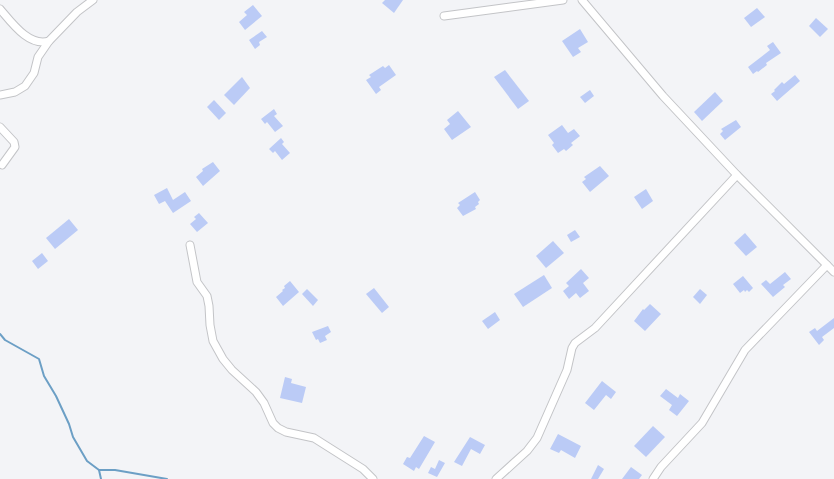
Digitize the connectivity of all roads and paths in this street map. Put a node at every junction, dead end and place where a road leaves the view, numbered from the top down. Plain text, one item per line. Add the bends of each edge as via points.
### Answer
1 (93, 0) edge
2 (563, 0) edge
3 (582, 0) edge
4 (0, 9) edge
5 (444, 16) dead end
6 (49, 40) junction
7 (0, 95) edge
8 (0, 127) edge
9 (2, 165) dead end
10 (737, 175) junction
11 (190, 245) dead end
12 (827, 265) junction
13 (834, 272) edge
14 (373, 479) edge
15 (496, 479) edge
16 (653, 479) edge

1 - 6 street
2 - 5 street
3 - 10 street via 663,96
4 - 6 street via 26,36 42,43
6 - 7 street via 25,86
8 - 9 street via 15,147
10 - 12 street
10 - 15 street via 595,328 575,343 567,370 537,438
11 - 14 street via 197,282 207,296 213,341 232,370 256,392 273,423 286,432 314,438 363,469
12 - 13 street
12 - 16 street via 745,350 708,415

